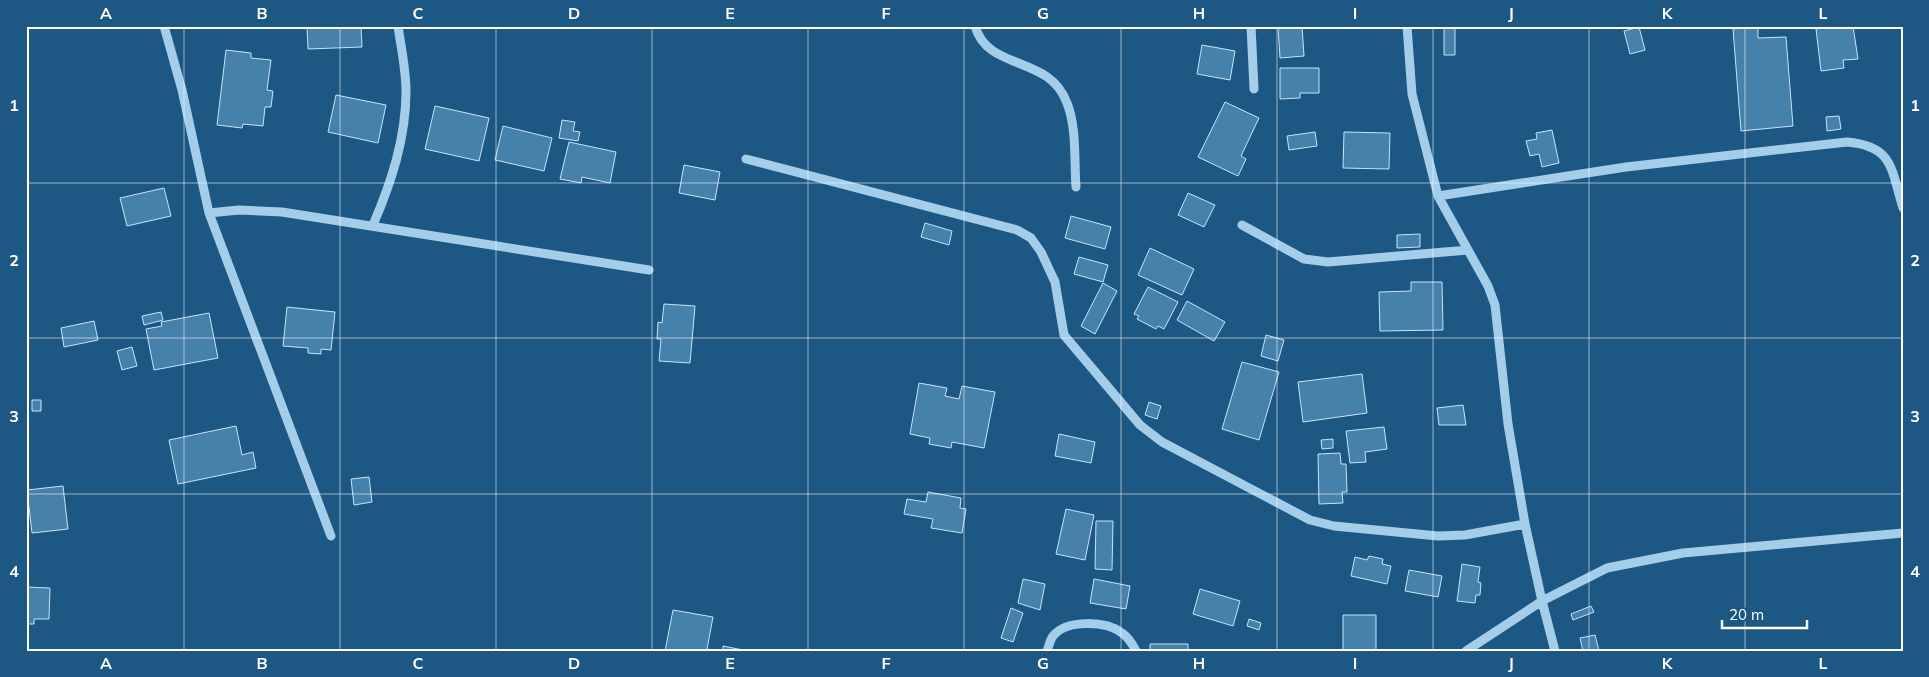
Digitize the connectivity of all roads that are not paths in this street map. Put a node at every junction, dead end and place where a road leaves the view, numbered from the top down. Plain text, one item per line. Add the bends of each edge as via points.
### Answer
1 (164, 26) edge
2 (398, 26) edge
3 (975, 26) edge
4 (1251, 26) edge
5 (1406, 26) edge
6 (1254, 89) dead end
7 (746, 159) dead end
8 (1076, 187) dead end
9 (1438, 196) junction
10 (1903, 208) edge
11 (209, 213) junction
12 (1242, 225) dead end
13 (372, 226) junction
14 (1468, 250) junction
15 (649, 270) dead end
16 (1525, 524) junction
17 (1903, 533) edge
18 (330, 536) dead end
19 (1542, 601) junction
20 (1047, 651) edge
21 (1136, 651) edge
22 (1466, 651) edge
23 (1556, 651) edge

1 - 11 street via 182,90
2 - 13 street via 406,91 400,144 391,181
3 - 8 street via 978,38 990,50 1036,69 1051,78 1060,90 1072,119
4 - 6 street
5 - 9 street via 1412,94
7 - 16 street via 1017,230 1031,238 1055,282 1064,335 1140,425 1162,442 1310,520 1334,526 1438,536 1465,536
9 - 10 street via 1626,167 1847,142 1866,144 1882,152
9 - 14 street
11 - 13 street via 239,210 282,212
11 - 18 street
12 - 14 street via 1304,259 1328,262
13 - 15 street
14 - 16 street via 1495,304 1508,424
16 - 19 street
17 - 19 street via 1683,553 1607,568
19 - 22 street
19 - 23 street
20 - 21 street via 1052,637 1061,628 1074,623 1120,631

